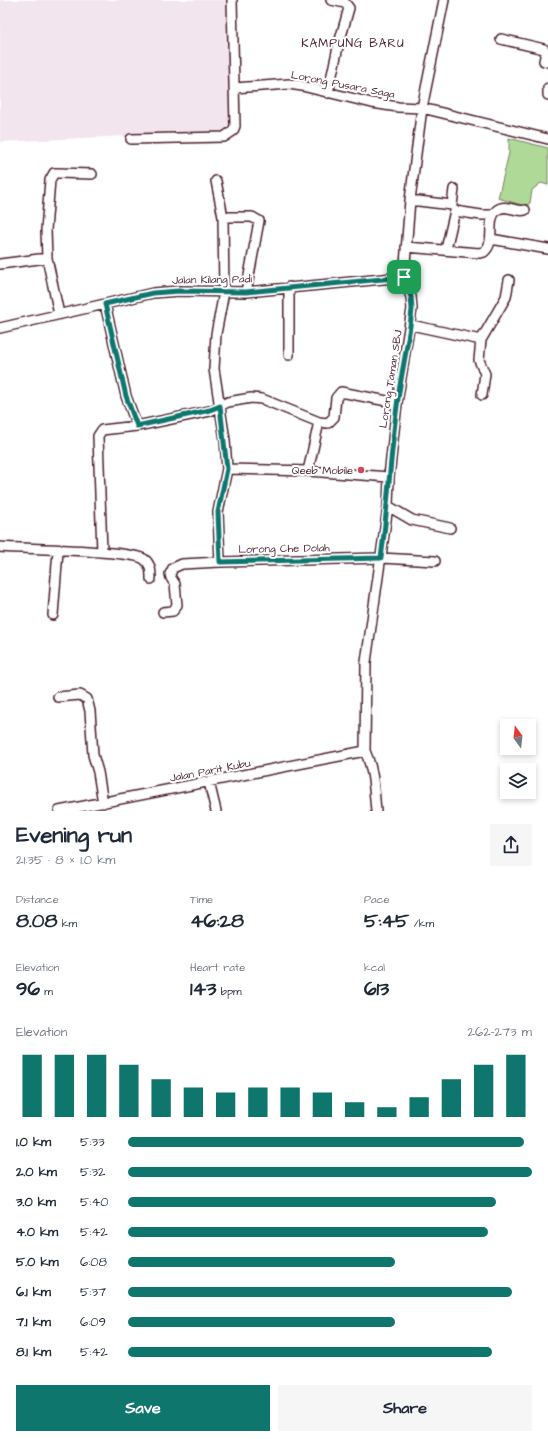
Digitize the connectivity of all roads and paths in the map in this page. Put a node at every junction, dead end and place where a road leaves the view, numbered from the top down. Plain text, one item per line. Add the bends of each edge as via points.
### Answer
1 (232, 0) edge
2 (331, 0) edge
3 (444, 0) edge
4 (501, 39) dead end
5 (548, 62) edge
6 (234, 88) junction
7 (548, 88) edge
8 (328, 93) junction
9 (548, 95) edge
10 (422, 108) junction
11 (132, 139) dead end
12 (548, 139) edge
13 (92, 174) dead end
14 (216, 181) dead end
15 (454, 189) dead end
16 (410, 200) junction
17 (525, 210) dead end
18 (493, 215) junction
19 (223, 217) junction
20 (491, 238) junction
21 (406, 247) junction
22 (446, 249) junction
23 (548, 249) edge
24 (47, 258) junction
25 (0, 264) edge
26 (404, 277) junction
27 (509, 280) dead end
28 (289, 287) junction
29 (224, 292) junction
30 (246, 292) junction
31 (105, 304) junction
32 (59, 314) junction
33 (411, 325) junction
34 (0, 328) edge
35 (481, 340) junction
36 (289, 355) dead end
37 (482, 395) dead end
38 (397, 403) junction
39 (220, 406) junction
40 (319, 422) junction
41 (137, 426) junction
42 (227, 469) junction
43 (308, 471) junction
44 (389, 477) junction
45 (388, 506) junction
46 (450, 528) dead end
47 (0, 547) edge
48 (58, 551) junction
49 (102, 552) junction
50 (381, 558) junction
51 (435, 561) dead end
52 (220, 562) junction
53 (151, 579) dead end
54 (163, 612) dead end
55 (53, 616) dead end
56 (58, 697) dead end
57 (365, 751) junction
58 (209, 782) junction
59 (102, 803) junction
60 (59, 811) edge
61 (216, 811) edge
62 (376, 811) edge

1 - 6 street
2 - 8 street via 345,3 349,8
3 - 10 street
4 - 5 street via 544,49 544,61
6 - 8 street, Lorong Pusara Saga via 289,84
6 - 11 street via 235,126 230,135
7 - 9 street
8 - 10 street, Lorong Pusara Saga via 391,106
10 - 12 street, Lorong Pusara Saga
10 - 16 street
13 - 24 street via 58,173 51,176 46,211
14 - 19 street
15 - 16 street via 452,205
16 - 21 street
17 - 18 street via 522,212 504,207
18 - 20 street
18 - 22 street via 455,211
19 - 29 street
19 - 30 street via 252,217 259,222
20 - 22 street via 489,248 484,252
20 - 23 street
21 - 22 street
21 - 26 street
24 - 25 street
24 - 32 street
26 - 28 street, Jalan Kilang Padi
26 - 33 street, Lorong Taman SBJ via 411,297
27 - 35 street via 506,297
28 - 30 street, Jalan Kilang Padi
28 - 36 street
29 - 30 street, Jalan Kilang Padi
29 - 31 street, Jalan Kilang Padi via 153,293
29 - 39 street via 214,351
31 - 32 street, Jalan Kilang Padi
31 - 41 street via 126,396
32 - 34 street, Jalan Kilang Padi
33 - 35 street
33 - 38 street, Lorong Taman SBJ
35 - 37 street via 478,360 485,374
38 - 40 street via 341,392 336,398 333,421
38 - 44 street, Lorong Taman SBJ
39 - 40 street via 237,399 262,400
39 - 41 street
39 - 42 street
40 - 43 street
41 - 49 street via 99,431
42 - 43 street
42 - 52 street via 218,512
43 - 44 street
44 - 45 street, Lorong Taman SBJ
45 - 46 street via 412,520
45 - 50 street, Lorong Taman SBJ
47 - 48 street
48 - 49 street
48 - 55 street
49 - 53 street via 143,559 148,563
50 - 51 street, Lorong Che Dolah
50 - 52 street, Lorong Che Dolah
50 - 57 street, Lorong Taman SBJ via 366,662
52 - 54 street, Lorong Che Dolah via 182,564 173,568 170,576 175,583 178,603 173,611
56 - 59 street via 80,695 87,699 93,755
57 - 58 street, Jalan Parit Kubu
57 - 62 street via 373,777
58 - 59 street, Jalan Parit Kubu
58 - 61 street
59 - 60 street, Jalan Parit Kubu

